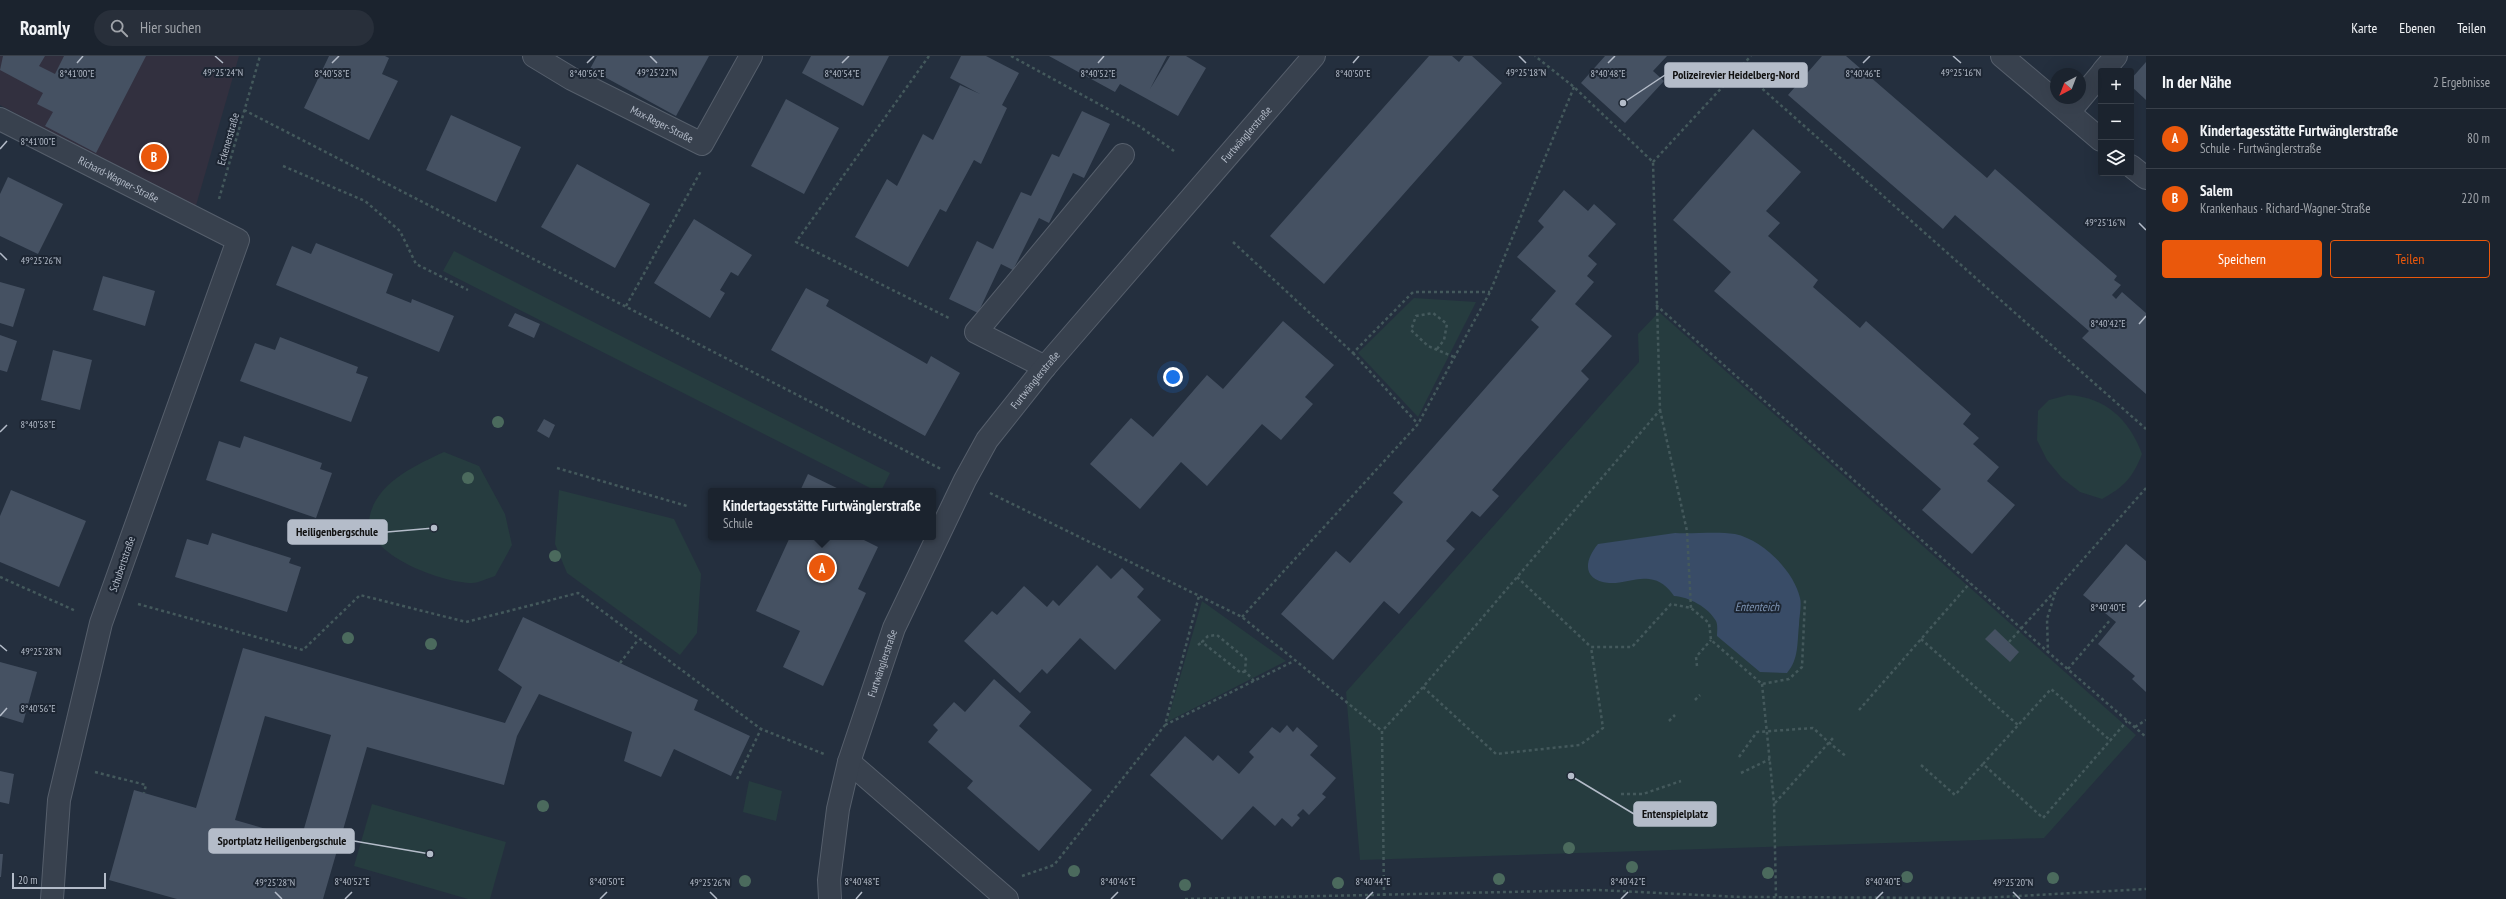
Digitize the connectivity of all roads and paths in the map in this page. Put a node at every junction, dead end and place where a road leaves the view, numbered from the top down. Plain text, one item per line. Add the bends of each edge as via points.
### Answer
1 (260, 56) edge
2 (534, 56) edge
3 (751, 56) edge
4 (929, 56) edge
5 (1011, 56) edge
6 (1314, 56) edge
7 (1535, 56) edge
8 (1751, 56) edge
9 (2002, 56) edge
10 (2116, 56) edge
11 (2106, 68) edge
12 (1740, 69) junction
13 (2098, 78) edge
14 (1574, 87) junction
15 (244, 110) junction
16 (2069, 112) junction
17 (0, 119) edge
18 (2098, 137) edge
19 (702, 144) junction
20 (1174, 151) dead end
21 (1124, 155) dead end
22 (1653, 162) junction
23 (282, 166) dead end
24 (2134, 168) edge
25 (2146, 178) edge
26 (212, 226) junction
27 (238, 240) joint
28 (1233, 242) dead end
29 (468, 290) dead end
30 (1490, 292) junction
31 (1656, 305) junction
32 (626, 306) junction
33 (976, 332) junction
34 (1437, 349) junction
35 (1353, 353) junction
36 (1454, 357) junction
37 (1046, 367) junction
38 (1400, 397) dead end
39 (1396, 400) junction
40 (1660, 410) junction
41 (1418, 424) junction
42 (2146, 429) edge
43 (557, 468) dead end
44 (965, 480) junction
45 (2146, 488) edge
46 (686, 506) dead end
47 (0, 576) edge
48 (1517, 577) junction
49 (1970, 583) junction
50 (2056, 590) junction
51 (111, 596) junction
52 (1200, 596) junction
53 (1805, 600) dead end
54 (1691, 608) junction
55 (1242, 617) junction
56 (2111, 619) dead end
57 (101, 623) junction
58 (2021, 628) junction
59 (1921, 639) junction
60 (638, 640) junction
61 (1711, 640) junction
62 (1202, 642) junction
63 (2009, 642) dead end
64 (1198, 646) dead end
65 (1591, 647) junction
66 (2048, 652) junction
67 (1294, 661) junction
68 (620, 663) dead end
69 (1697, 666) dead end
70 (2068, 669) junction
71 (1245, 671) junction
72 (1254, 681) junction
73 (1762, 684) junction
74 (1423, 687) junction
75 (1700, 696) dead end
76 (1695, 700) dead end
77 (1859, 710) dead end
78 (1676, 715) dead end
79 (2146, 720) edge
80 (1669, 721) dead end
81 (2127, 721) junction
82 (1165, 725) junction
83 (2018, 726) junction
84 (2135, 727) junction
85 (761, 729) junction
86 (1382, 731) junction
87 (2146, 737) edge
88 (1833, 738) dead end
89 (2111, 741) junction
90 (1739, 757) dead end
91 (1847, 757) dead end
92 (1770, 759) junction
93 (849, 762) junction
94 (1983, 764) junction
95 (68, 765) junction
96 (1921, 765) dead end
97 (1741, 773) dead end
98 (737, 779) dead end
99 (1681, 781) dead end
100 (144, 793) dead end
101 (1622, 794) dead end
102 (1774, 803) junction
103 (2146, 889) edge
104 (999, 893) edge
105 (1384, 896) junction
106 (1776, 897) junction
107 (1740, 898) edge
108 (1907, 898) edge
109 (52, 899) edge
110 (830, 899) edge
111 (1185, 899) edge

1 - 15 path, Eckenerstraße
2 - 19 street, Max-Reger-Straße via 572,79
3 - 19 street, Max-Reger-Straße
4 - 33 path via 796,242
5 - 20 path via 1139,126
6 - 37 street, Furtwänglerstraße
7 - 14 path
8 - 12 path
9 - 16 street
10 - 11 street
12 - 22 path
12 - 42 path
13 - 16 street
14 - 22 path
14 - 30 path
15 - 26 path, Eckenerstraße
15 - 32 path
16 - 18 street
17 - 26 street, Richard-Wagner-Straße
19 - 32 path via 705,163
21 - 33 street
22 - 31 path
23 - 29 path via 365,201 400,231 416,264
24 - 25 street
26 - 27 street, Richard-Wagner-Straße
27 - 51 street, Schubertstraße
28 - 35 path
30 - 35 path via 1413,292
30 - 36 path
31 - 40 path
31 - 49 path
32 - 44 path
33 - 37 street
34 - 34 path via 1428,346 1411,330 1416,316 1433,313 1447,324 1444,340
34 - 36 path
35 - 39 path
36 - 41 path
37 - 44 street, Furtwänglerstraße via 987,440
38 - 39 path
39 - 41 path
40 - 48 path
40 - 54 path via 1687,531
41 - 55 path
43 - 46 path
44 - 52 path
44 - 93 street, Furtwänglerstraße via 894,628
45 - 50 path
47 - 57 path
48 - 65 path
48 - 74 path
49 - 58 path
49 - 59 path
50 - 58 path
50 - 66 path via 2047,620
51 - 57 street, Schubertstraße
51 - 60 path via 303,650 360,595 466,622 578,593
52 - 55 path
52 - 82 path
53 - 73 path via 1802,667 1789,679
54 - 61 path via 1709,623
54 - 65 path via 1670,604 1632,647
55 - 67 path
56 - 70 path
57 - 95 street, Schubertstraße
58 - 63 path
58 - 66 path
59 - 77 path
59 - 83 path
60 - 68 path
60 - 85 path
61 - 69 path via 1696,657
61 - 73 path
62 - 64 path
62 - 71 path via 1241,673
62 - 71 path via 1208,636 1217,635 1246,659
65 - 74 path via 1603,728 1580,745 1496,754
66 - 70 path
67 - 72 path
67 - 86 path
70 - 81 path
71 - 72 path
72 - 82 path
73 - 92 path
74 - 86 path
75 - 76 path
78 - 80 path
79 - 84 path
81 - 84 path
81 - 89 path
82 - 104 path via 1054,865
83 - 89 path via 2051,689
83 - 94 path
84 - 87 path
85 - 93 path via 808,749
85 - 98 path
86 - 105 path
88 - 102 path
89 - 94 path via 2043,818
90 - 91 path, bridge via 1756,732 1813,728
92 - 97 path
92 - 102 path
93 - 104 street
93 - 110 street, Furtwänglerstraße via 838,809 829,880
94 - 96 path via 1955,796
95 - 100 path via 146,785
95 - 109 street, Schubertstraße via 59,800
99 - 101 path via 1643,794
102 - 106 path
103 - 108 path via 1982,898
105 - 107 path via 1598,890
105 - 111 path
106 - 107 path
106 - 108 path

